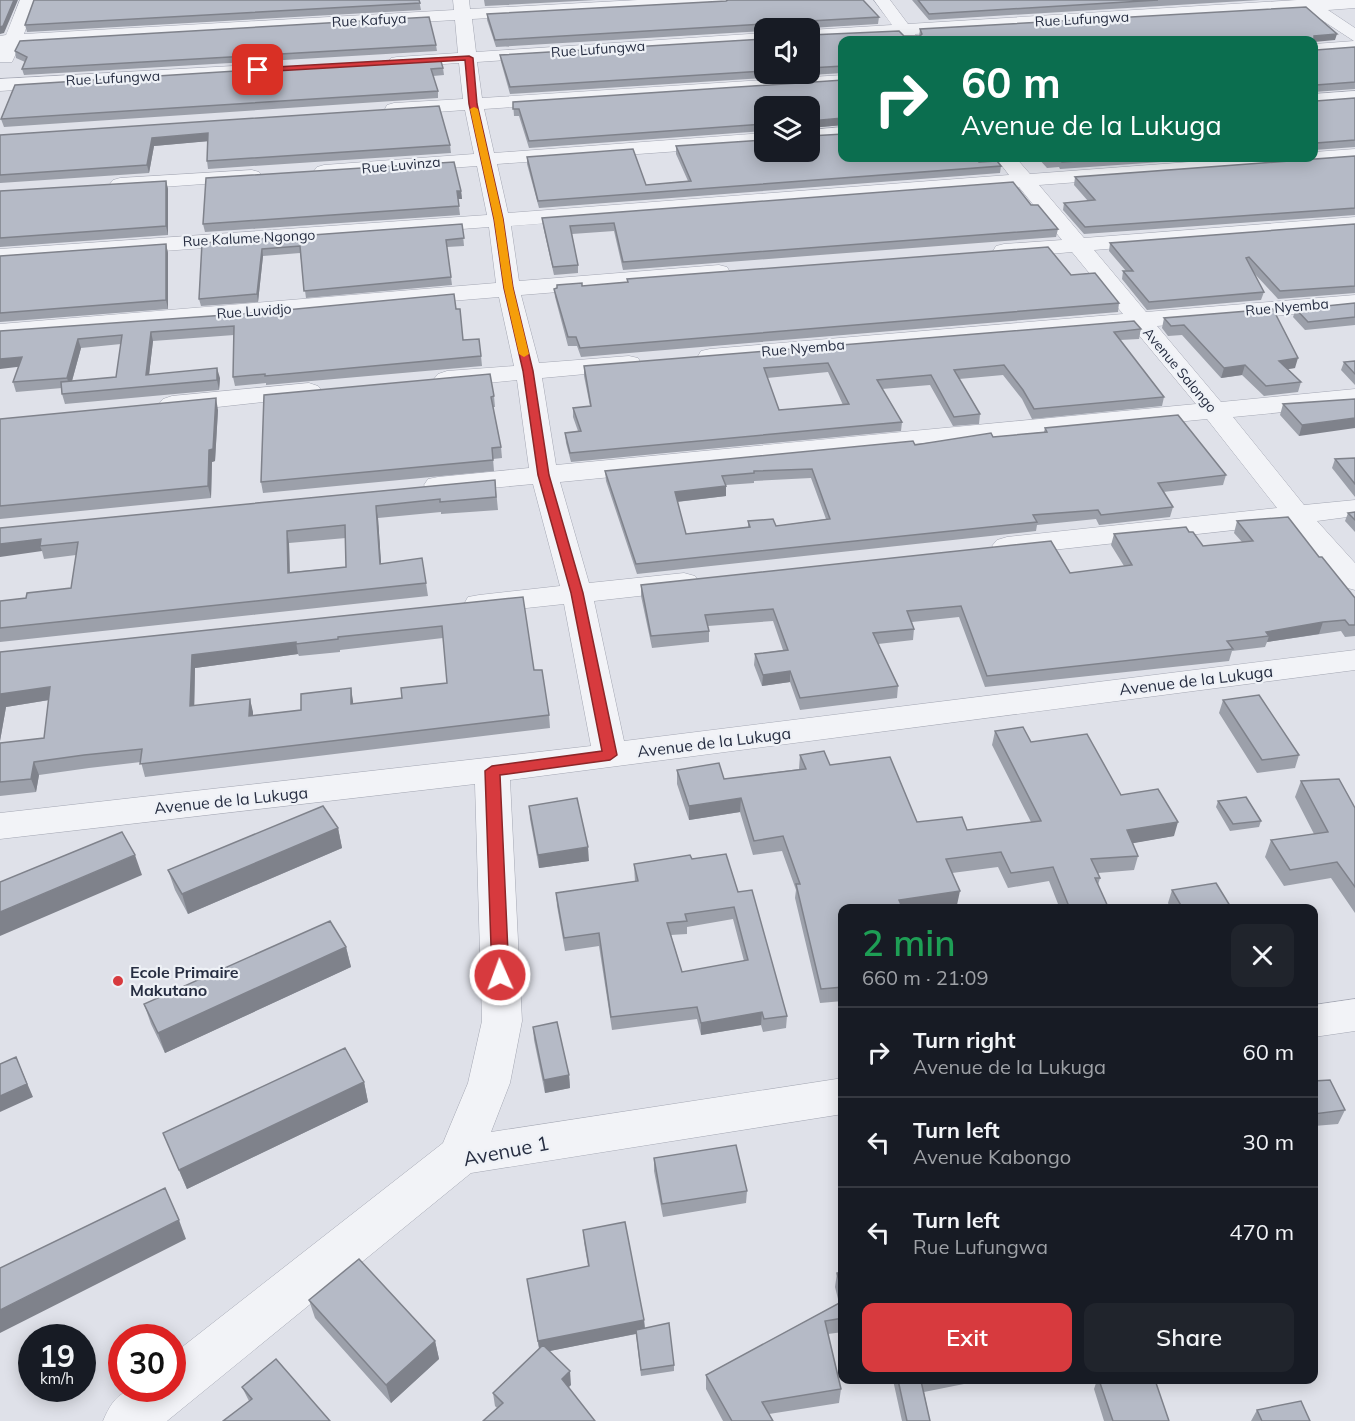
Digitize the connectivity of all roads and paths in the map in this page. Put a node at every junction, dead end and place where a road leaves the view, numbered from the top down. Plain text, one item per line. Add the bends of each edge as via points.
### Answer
1 (28, 0) edge
2 (726, 0) edge
3 (882, 0) edge
4 (1308, 3) edge
5 (1355, 3) edge
6 (462, 8) edge
7 (820, 35) edge
8 (907, 35) edge
9 (1355, 36) edge
10 (754, 39) edge
11 (6, 40) edge
12 (1355, 46) edge
13 (1318, 49) edge
14 (469, 58) junction
15 (375, 63) edge
16 (293, 68) edge
17 (0, 74) edge
18 (838, 80) edge
19 (0, 85) edge
20 (1355, 97) edge
21 (1318, 100) edge
22 (473, 104) junction
23 (379, 110) edge
24 (838, 134) edge
25 (820, 135) edge
26 (754, 140) edge
27 (1355, 155) edge
28 (485, 158) junction
29 (1318, 158) edge
30 (1009, 162) edge
31 (1262, 162) edge
32 (306, 172) edge
33 (272, 174) edge
34 (1023, 180) junction
35 (95, 185) edge
36 (499, 219) junction
37 (1355, 223) edge
38 (1078, 246) junction
39 (983, 253) edge
40 (0, 256) edge
41 (746, 270) edge
42 (508, 288) junction
43 (1355, 302) edge
44 (1138, 320) junction
45 (0, 332) edge
46 (692, 358) edge
47 (657, 360) edge
48 (528, 371) junction
49 (422, 381) edge
50 (328, 390) edge
51 (1355, 397) edge
52 (153, 406) edge
53 (1214, 410) junction
54 (543, 475) junction
55 (414, 488) edge
56 (1355, 508) edge
57 (1297, 515) junction
58 (978, 549) edge
59 (707, 579) edge
60 (1355, 581) edge
61 (577, 593) junction
62 (447, 607) edge
63 (1355, 660) edge
64 (610, 755) junction
65 (492, 771) junction
66 (0, 826) edge
67 (1355, 1015) edge
68 (1318, 1021) edge
69 (838, 1097) edge
70 (460, 1156) junction
71 (186, 1375) edge
72 (152, 1402) edge
73 (128, 1421) edge

1 - 11 street
2 - 6 street, Rue Kafuya
3 - 8 street
4 - 5 street, Rue Lufungwa
4 - 8 street, Rue Lufungwa
4 - 9 street
6 - 11 street, Rue Kafuya
6 - 14 street
7 - 8 street, Rue Lufungwa
10 - 14 street, Rue Lufungwa
11 - 17 street
12 - 13 street
14 - 15 street, Rue Lufungwa
14 - 22 street
16 - 19 street, Rue Lufungwa
18 - 22 street
20 - 21 street
22 - 23 street
22 - 28 street
24 - 25 street
26 - 28 street, Rue Luvinza
27 - 29 street, Rue Kalume Ngongo
28 - 32 street, Rue Luvinza
28 - 36 street
30 - 34 street, Avenue Salongo
31 - 34 street, Rue Kalume Ngongo
33 - 35 street
34 - 36 street, Rue Kalume Ngongo
34 - 38 street, Avenue Salongo
36 - 40 street, Rue Kalume Ngongo
36 - 42 street
37 - 38 street
38 - 39 street
38 - 44 street, Avenue Salongo
41 - 42 street, Rue Luvidjo
42 - 45 street, Rue Luvidjo
42 - 48 street
43 - 44 street, Rue Nyemba
44 - 46 street, Rue Nyemba
44 - 53 street, Avenue Salongo
47 - 48 street
48 - 49 street
48 - 54 street
50 - 52 street
51 - 53 street
53 - 54 street
53 - 57 street, Avenue Salongo
54 - 55 street
54 - 61 street
56 - 57 street
57 - 58 street
57 - 60 street, Avenue Salongo
59 - 61 street
61 - 62 street
61 - 64 street
63 - 64 street, Avenue de la Lukuga
64 - 65 street, Avenue de la Lukuga
65 - 66 street, Avenue de la Lukuga
65 - 70 street via 502,1021 489,1083
67 - 68 street
69 - 70 street, Avenue 1
70 - 71 street, Avenue 1
72 - 73 street

